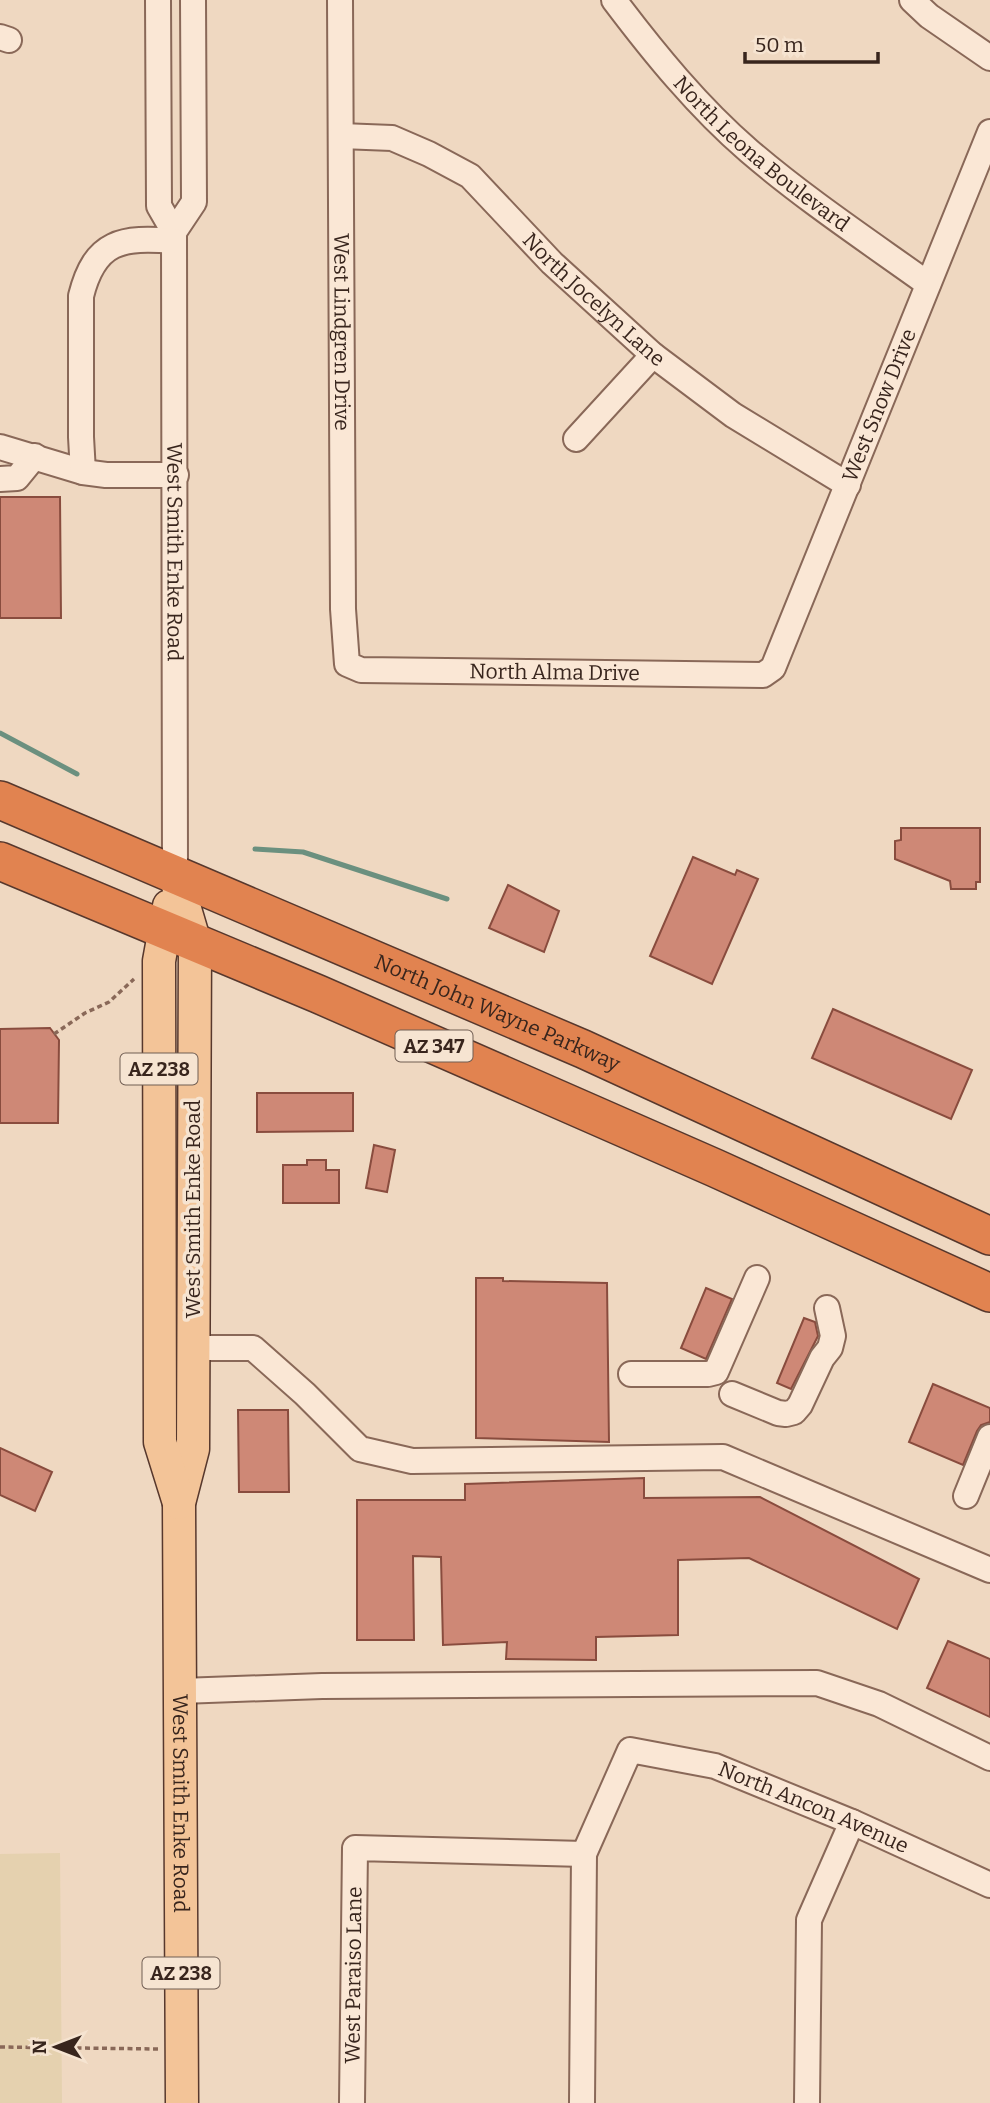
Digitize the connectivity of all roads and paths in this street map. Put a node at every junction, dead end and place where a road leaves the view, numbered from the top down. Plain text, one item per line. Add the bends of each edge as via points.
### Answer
1 (159, 0) edge
2 (193, 0) edge
3 (340, 0) edge
4 (614, 0) edge
5 (912, 0) edge
6 (990, 58) edge
7 (990, 132) edge
8 (341, 136) junction
9 (174, 236) junction
10 (928, 284) junction
11 (653, 355) junction
12 (576, 439) dead end
13 (0, 447) edge
14 (35, 456) junction
15 (83, 472) junction
16 (176, 475) junction
17 (0, 479) edge
18 (848, 485) junction
19 (347, 664) joint
20 (764, 675) joint
21 (0, 800) edge
22 (0, 862) edge
23 (175, 875) junction
24 (180, 937) junction
25 (144, 976) dead end
26 (54, 1034) dead end
27 (159, 1209) junction
28 (990, 1236) edge
29 (990, 1246) edge
30 (903, 1252) junction
31 (757, 1278) dead end
32 (990, 1293) edge
33 (827, 1308) dead end
34 (193, 1348) junction
35 (631, 1374) dead end
36 (732, 1394) dead end
37 (990, 1437) edge
38 (966, 1496) dead end
39 (179, 1503) junction
40 (990, 1570) edge
41 (181, 1690) junction
42 (990, 1758) edge
43 (852, 1822) junction
44 (584, 1854) junction
45 (990, 1885) edge
46 (0, 2047) edge
47 (181, 2049) junction
48 (182, 2103) edge
49 (352, 2103) edge
50 (582, 2103) edge
51 (807, 2103) edge

1 - 9 street, West Smith Enke Road via 159,206
2 - 9 street via 194,202
3 - 8 street, West Lindgren Drive
4 - 10 street, North Leona Boulevard via 700,104 749,151
5 - 6 street
7 - 10 street, West Snow Drive
8 - 11 street, North Jocelyn Lane via 392,138 470,176 552,263
8 - 19 street, West Lindgren Drive
9 - 15 street via 113,245 87,274 81,296
9 - 16 street, West Smith Enke Road
10 - 18 street, West Snow Drive
11 - 12 street
11 - 18 street, North Jocelyn Lane via 733,415
13 - 14 street
14 - 15 street
14 - 17 street via 17,478
15 - 16 street
16 - 23 street, West Smith Enke Road
18 - 20 street, West Snow Drive via 773,668
19 - 20 street, North Alma Drive via 362,670
21 - 23 highway, North John Wayne Parkway / AZ 347
22 - 24 highway, AZ 347
23 - 24 main road, West Smith Enke Road / AZ 238
23 - 28 highway, North John Wayne Parkway / AZ 347 via 594,1055
24 - 27 main road, West Smith Enke Road / AZ 238 via 159,961
24 - 30 highway, AZ 347
24 - 34 main road, West Smith Enke Road / AZ 238
25 - 26 path
27 - 34 main road via 174,1231 176,1329 179,1338
27 - 39 main road, West Smith Enke Road / AZ 238 via 160,1442
29 - 30 highway via 919,1233
30 - 32 highway, AZ 347
31 - 35 street via 716,1371
33 - 36 street via 833,1336 830,1348 794,1412 778,1413
34 - 39 main road, West Smith Enke Road / AZ 238 via 193,1449
34 - 40 street via 253,1348 360,1449 412,1461 723,1457
37 - 38 street
39 - 41 main road, West Smith Enke Road / AZ 238
41 - 42 street via 817,1683 878,1704
41 - 47 main road, West Smith Enke Road / AZ 238
43 - 44 street, North Ancon Avenue via 715,1766 630,1751
43 - 45 street, North Ancon Avenue
43 - 51 street via 810,1920
44 - 49 street, West Paraiso Lane via 355,1848
44 - 50 street
46 - 47 path
47 - 48 main road, West Smith Enke Road / AZ 238

